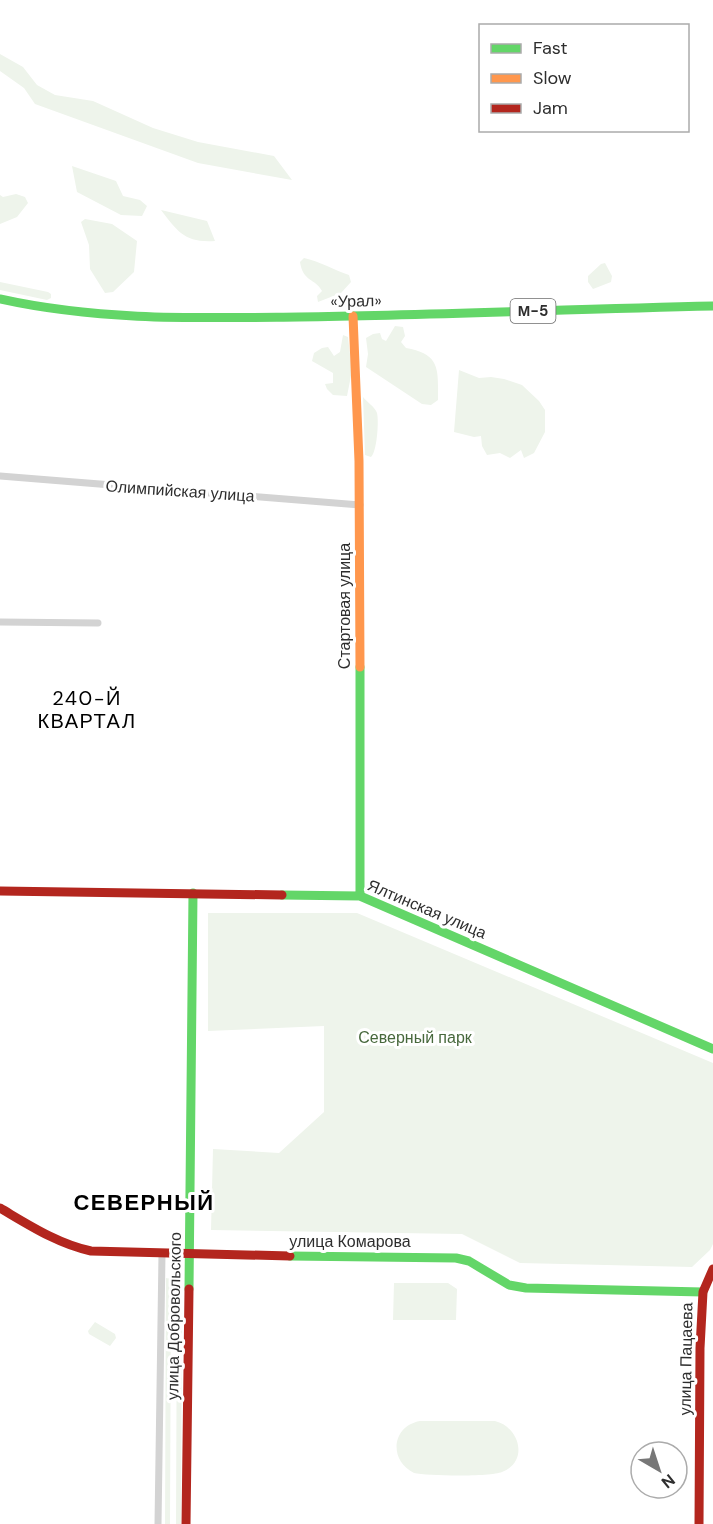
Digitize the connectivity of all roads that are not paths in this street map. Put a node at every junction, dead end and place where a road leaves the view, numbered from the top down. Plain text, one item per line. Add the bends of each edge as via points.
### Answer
1 (0, 299) edge
2 (713, 306) edge
3 (353, 316) junction
4 (0, 476) edge
5 (360, 505) junction
6 (0, 622) edge
7 (98, 623) dead end
8 (0, 891) edge
9 (194, 893) junction
10 (360, 896) junction
11 (713, 1049) edge
12 (0, 1208) edge
13 (162, 1254) junction
14 (190, 1254) junction
15 (713, 1269) edge
16 (703, 1293) junction
17 (158, 1524) edge
18 (186, 1524) edge
19 (699, 1524) edge

1 - 3 main road, «Урал» / М-5 via 126,316
2 - 3 main road, «Урал» / М-5
3 - 5 main road, Стартовая улица
4 - 5 street, Олимпийская улица
5 - 10 main road, Стартовая улица
6 - 7 street
8 - 9 main road, Ялтинская улица
9 - 10 main road, Ялтинская улица
9 - 14 main road, улица Добровольского
10 - 11 main road, Ялтинская улица
12 - 13 main road, улица Комарова via 74,1247
13 - 14 main road, улица Комарова
13 - 17 street, улица Добровольского
14 - 16 main road, улица Комарова via 446,1257 469,1261 509,1285 526,1288
14 - 18 main road, улица Добровольского
15 - 16 main road, улица Пацаева
16 - 19 main road, улица Пацаева

